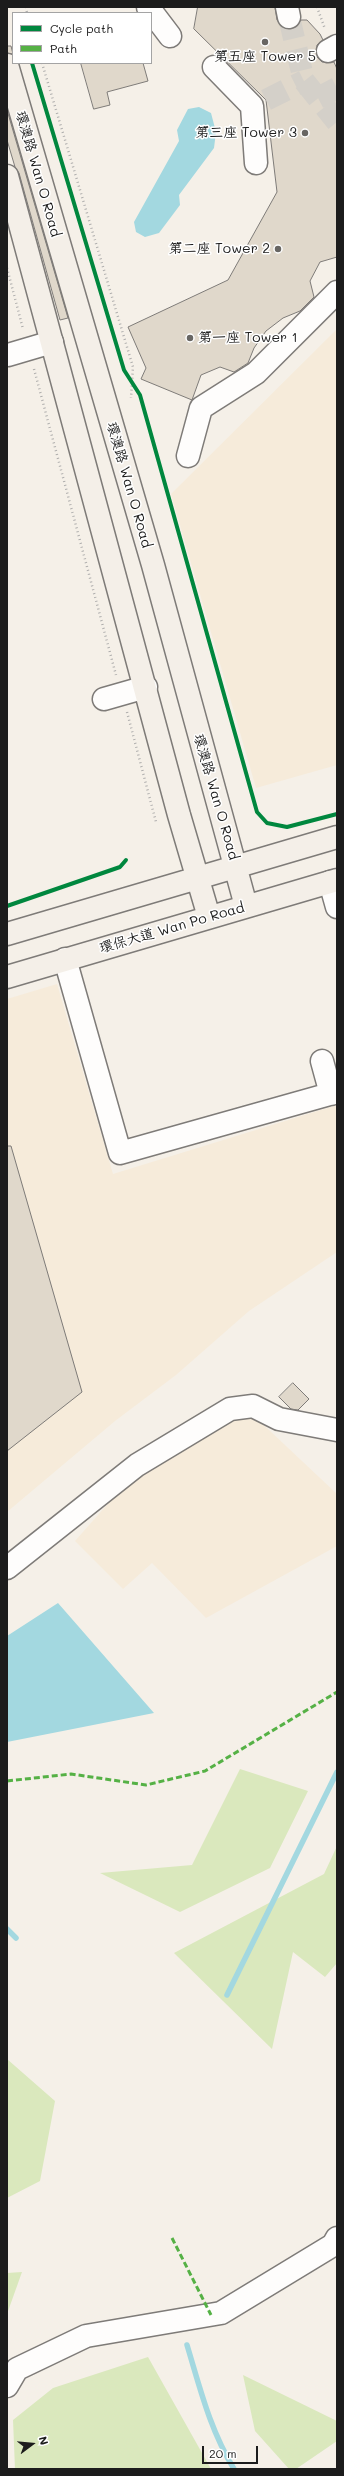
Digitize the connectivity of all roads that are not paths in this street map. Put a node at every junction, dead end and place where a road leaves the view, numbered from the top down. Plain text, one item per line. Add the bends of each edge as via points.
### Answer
1 (152, 12) edge
2 (170, 36) dead end
3 (7, 65) edge
4 (214, 67) dead end
5 (256, 163) dead end
6 (7, 176) edge
7 (337, 292) edge
8 (52, 342) junction
9 (8, 355) dead end
10 (188, 456) dead end
11 (146, 686) junction
12 (113, 696) road end
13 (337, 838) edge
14 (235, 867) junction
15 (198, 877) junction
16 (334, 881) edge
17 (246, 906) junction
18 (337, 907) edge
19 (209, 916) junction
20 (7, 934) edge
21 (65, 959) junction
22 (7, 977) edge
23 (322, 1062) dead end
24 (334, 1093) edge
25 (337, 1430) edge
26 (7, 1568) edge
27 (337, 2238) edge
28 (7, 2386) edge

1 - 2 lane
3 - 14 main road, 環澳路 Wan O Road via 153,565
4 - 5 lane via 259,103
6 - 8 main road
7 - 10 lane via 256,373 201,408
8 - 9 lane
8 - 11 main road
11 - 12 lane
11 - 15 main road
13 - 14 main road
14 - 15 main road
14 - 17 main road, 環澳路 Wan O Road
15 - 19 main road
15 - 20 main road
16 - 17 main road, 環保大道 Wan Po Road
16 - 18 lane
17 - 19 main road, 環保大道 Wan Po Road
19 - 21 main road, 環保大道 Wan Po Road
21 - 22 main road, 環保大道 Wan Po Road
21 - 24 lane via 120,1153
23 - 24 lane
25 - 26 lane via 326,1430 279,1419 253,1406 230,1409 138,1465
27 - 28 lane via 333,2245 221,2313 86,2336 17,2369

